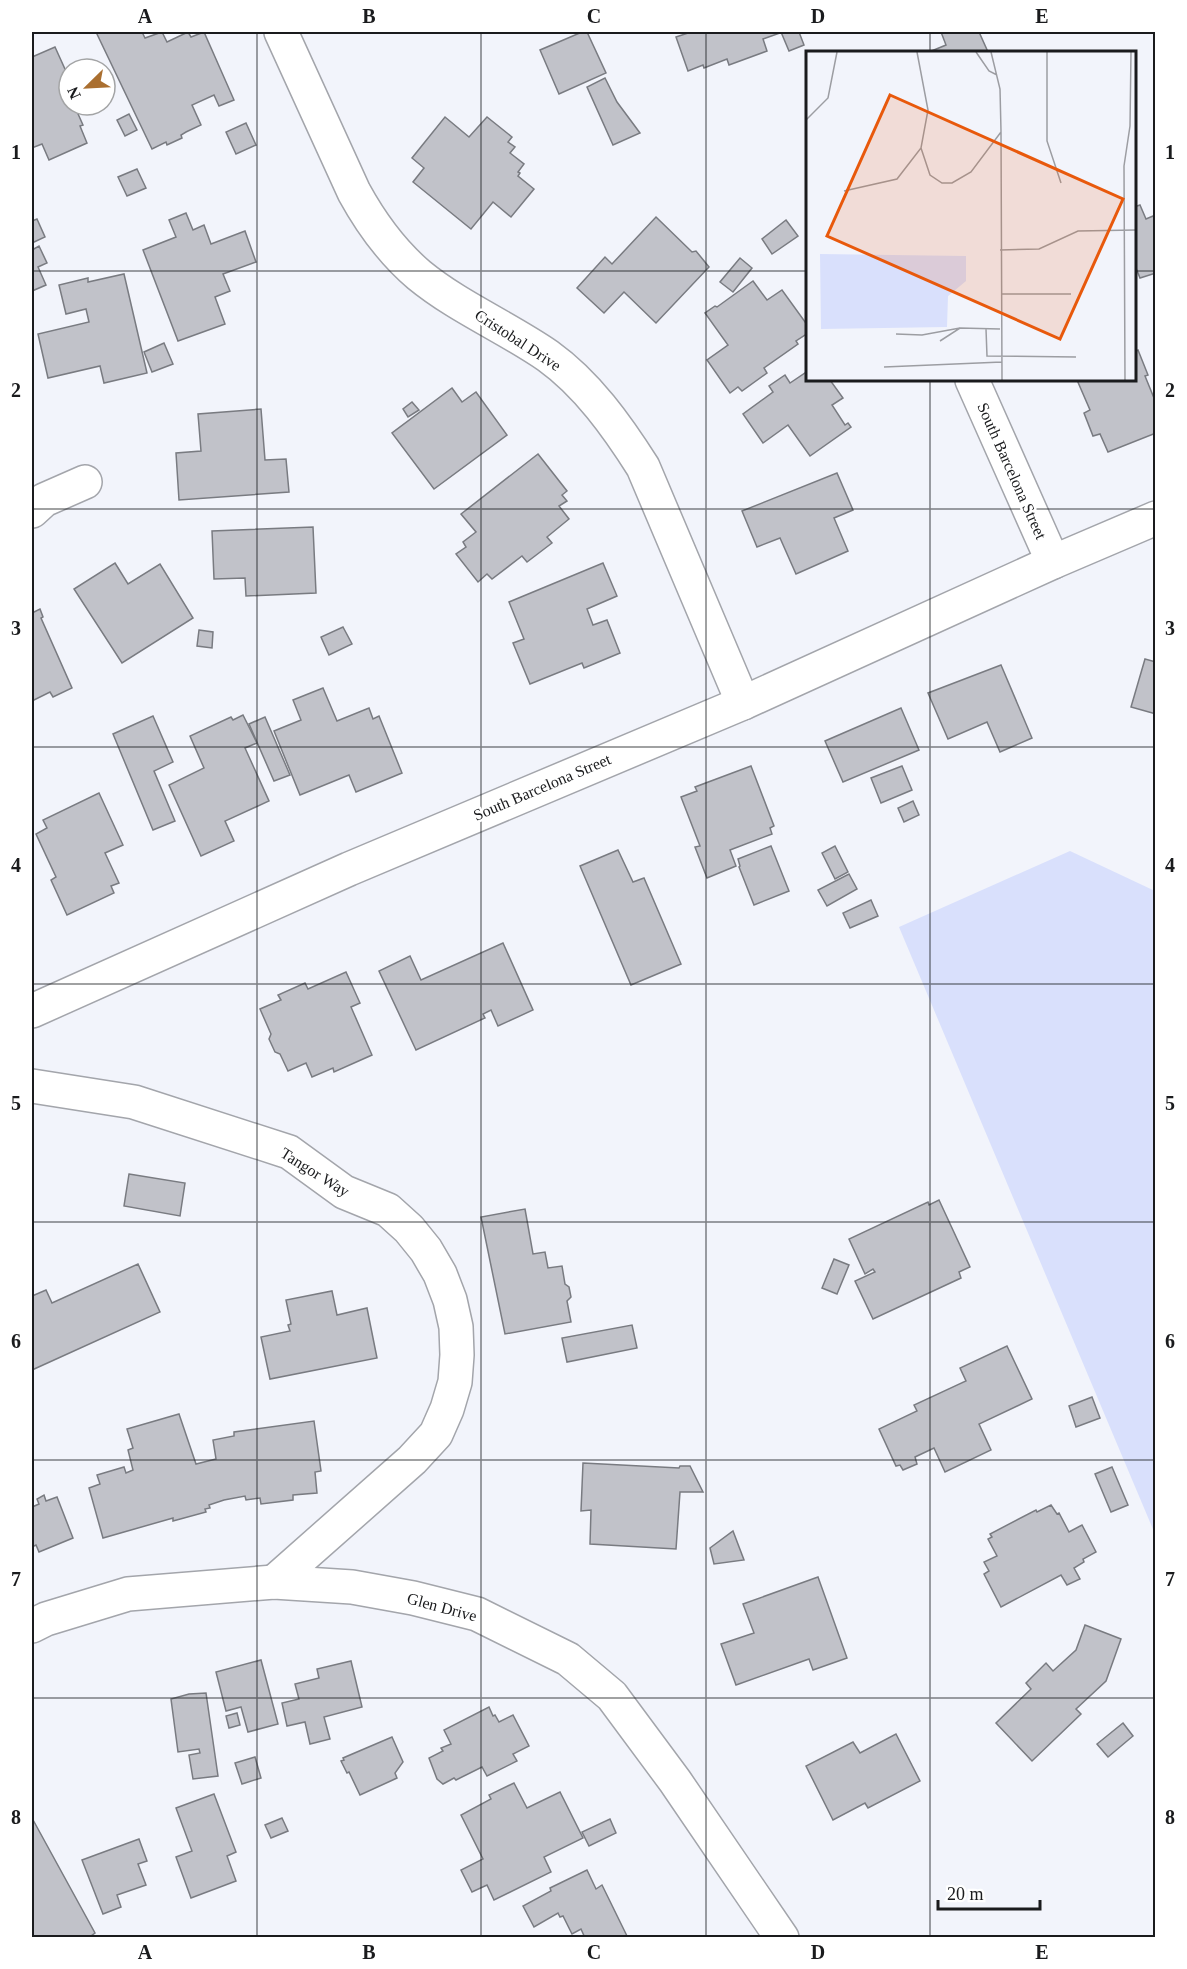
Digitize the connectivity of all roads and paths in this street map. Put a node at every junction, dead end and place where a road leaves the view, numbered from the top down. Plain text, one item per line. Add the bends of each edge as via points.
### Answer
1 (281, 32) edge
2 (972, 381) edge
3 (85, 482) dead end
4 (32, 511) edge
5 (1155, 518) edge
6 (1053, 562) junction
7 (743, 703) junction
8 (32, 1011) edge
9 (32, 1086) edge
10 (274, 1582) junction
11 (32, 1626) edge
12 (782, 1938) edge

1 - 7 street, Cristobal Drive via 354,192 395,252 446,294 548,356 596,402 621,433 643,467
2 - 6 street, South Barcelona Street
3 - 4 street via 44,501
5 - 6 street, South Barcelona Street
6 - 7 street, South Barcelona Street
7 - 8 street, South Barcelona Street via 349,869
9 - 10 street, Tangor Way via 134,1102 289,1152 344,1192 388,1210 409,1229 440,1274 456,1327 457,1355 455,1382 436,1434 412,1460
10 - 11 street, Glen Drive via 128,1594
10 - 12 street, Glen Drive via 352,1587 477,1614 568,1659 612,1696

